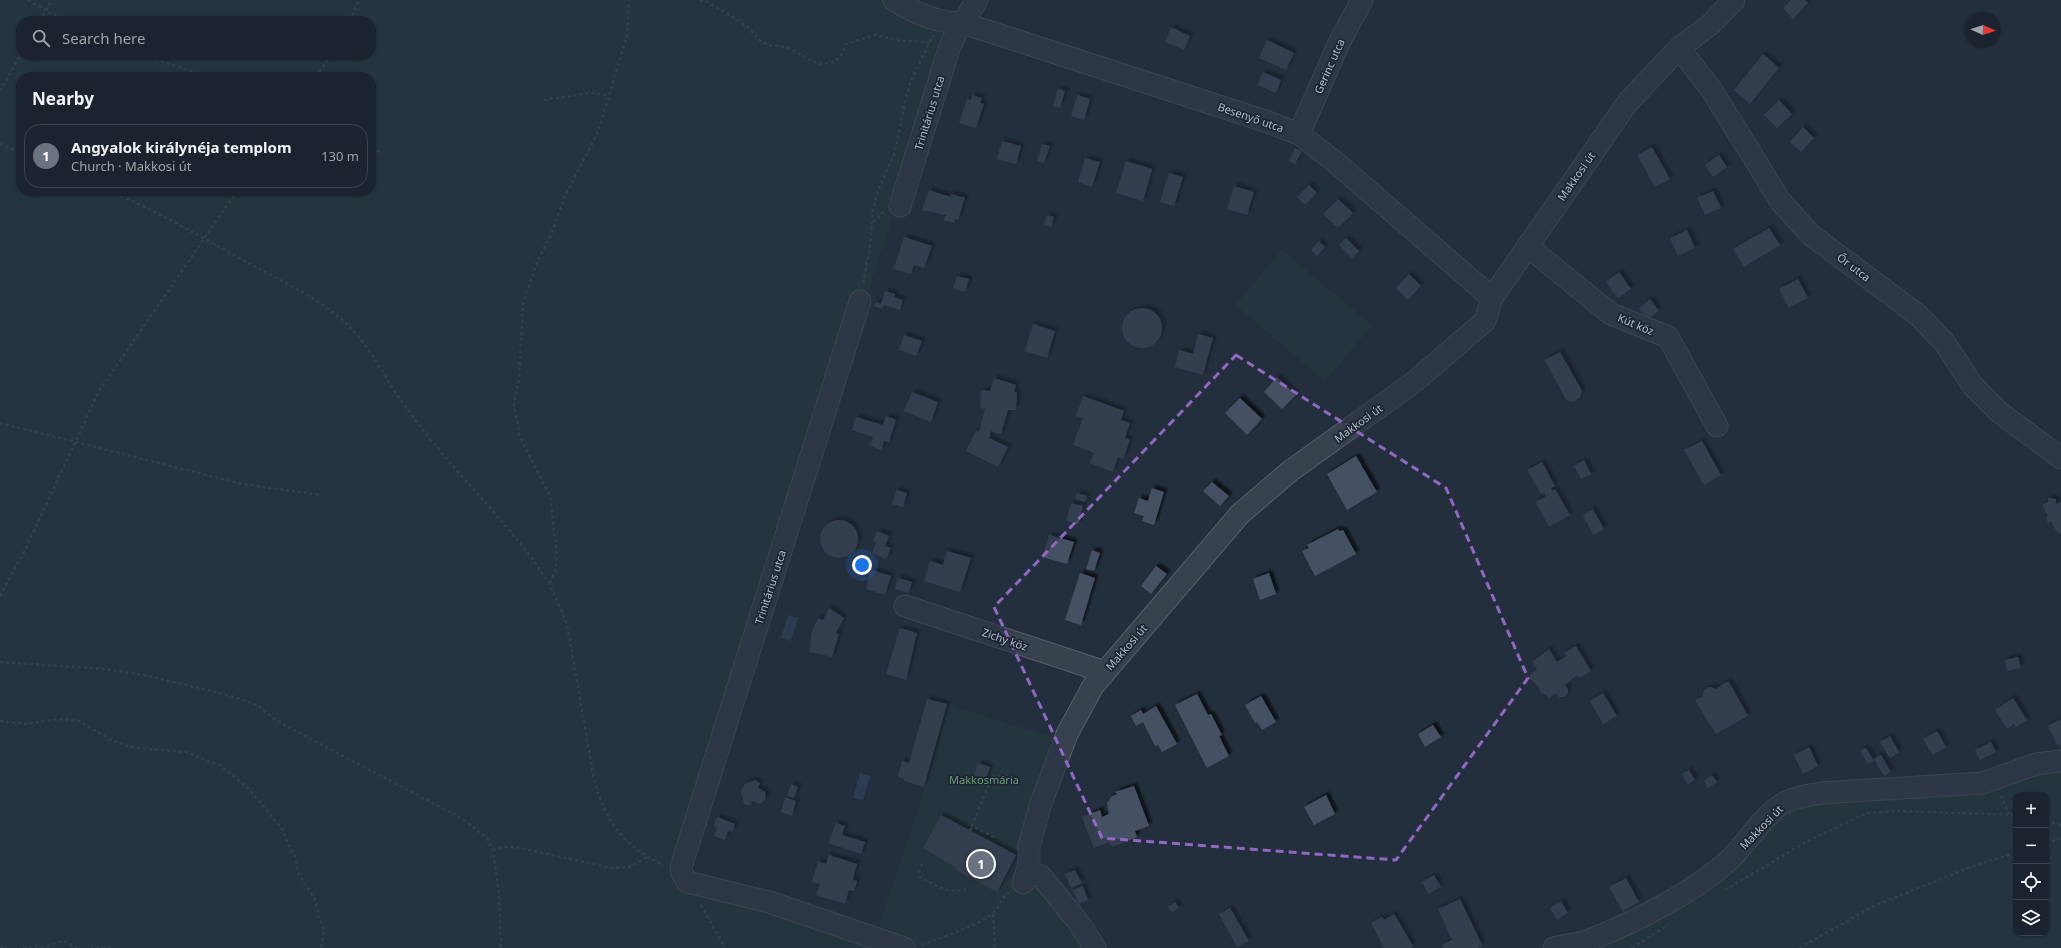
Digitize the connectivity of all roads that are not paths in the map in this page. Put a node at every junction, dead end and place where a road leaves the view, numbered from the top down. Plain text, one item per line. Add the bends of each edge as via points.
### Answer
1 (894, 0) edge
2 (977, 0) edge
3 (1362, 0) edge
4 (1734, 0) edge
5 (956, 23) junction
6 (1679, 48) junction
7 (1299, 134) junction
8 (900, 206) dead end
9 (1527, 246) junction
10 (1492, 298) junction
11 (860, 301) road end
12 (1717, 426) dead end
13 (2061, 458) edge
14 (906, 606) dead end
15 (1105, 672) junction
16 (2061, 761) edge
17 (904, 948) edge
18 (1095, 948) edge
19 (1554, 948) edge

1 - 5 street, Besenyő utca via 914,10
2 - 5 street, Trinitárius utca
3 - 7 street, Gerinc utca via 1339,43
4 - 6 street, Makkosi út via 1711,24
5 - 7 street, Besenyő utca
5 - 8 street, Trinitárius utca
6 - 9 street, Makkosi út via 1628,102
6 - 13 street, Őr utca via 1711,89 1781,202 1811,235 1918,315 1944,342 1973,386 1999,412
7 - 10 street, Besenyő utca via 1334,161
9 - 10 street, Makkosi út
9 - 12 street, Kút köz via 1611,314 1668,338
10 - 15 street, Makkosi út via 1485,321 1420,376 1289,472 1240,514
11 - 17 street, Trinitárius utca via 681,867 685,877 769,902
14 - 15 street, Zichy köz
15 - 18 street, Makkosi út via 1093,686 1061,748 1040,806 1029,846 1025,877 1041,876 1079,923
16 - 19 street, Makkosi út via 2036,764 1983,783 1802,796 1775,809 1729,860 1694,887 1631,922 1588,940

